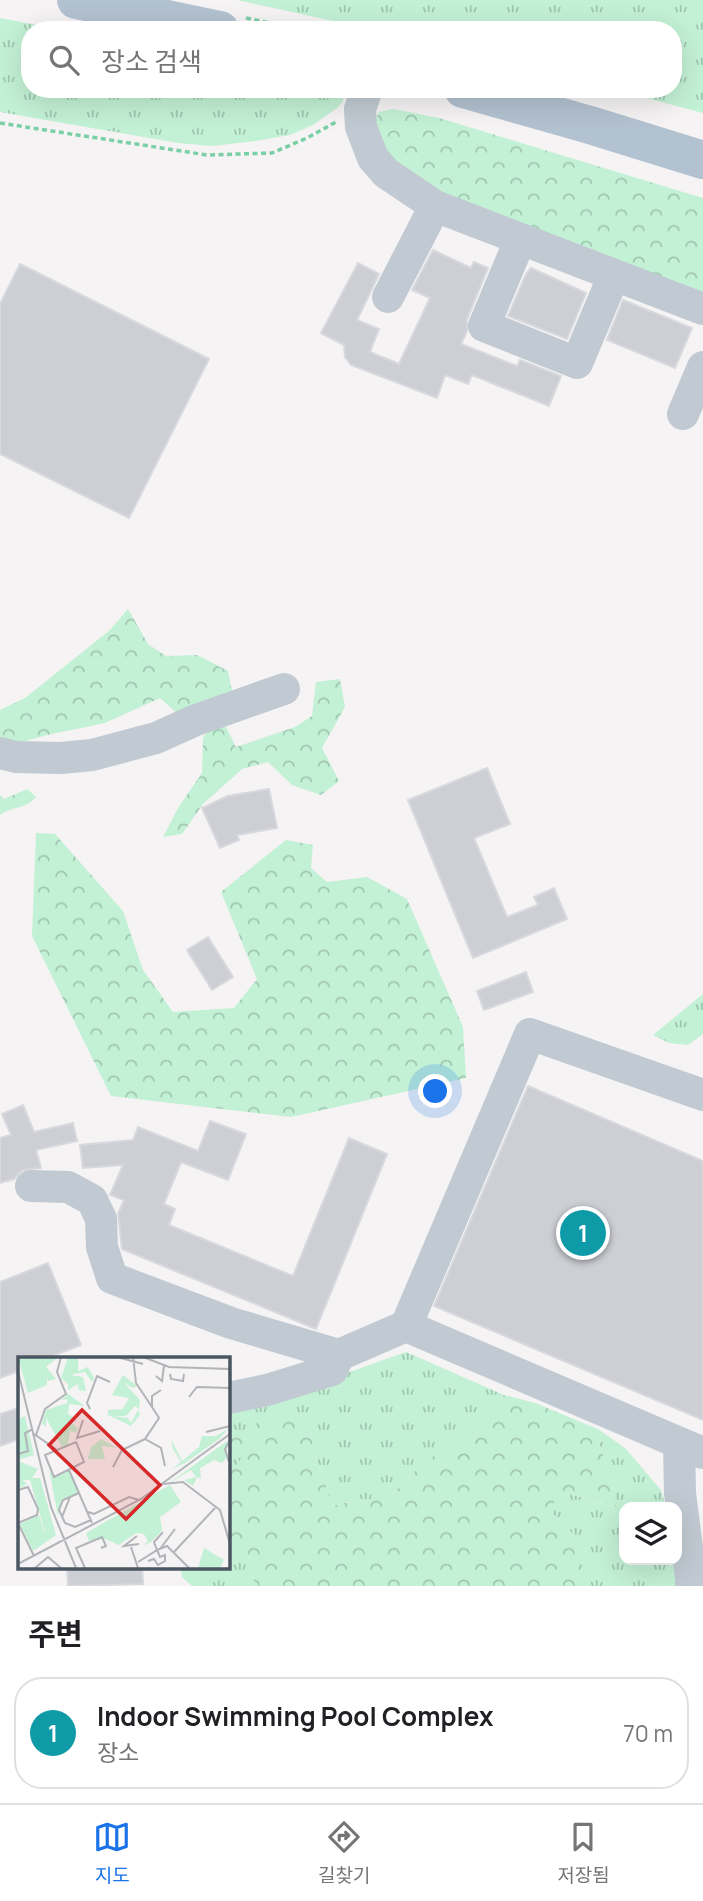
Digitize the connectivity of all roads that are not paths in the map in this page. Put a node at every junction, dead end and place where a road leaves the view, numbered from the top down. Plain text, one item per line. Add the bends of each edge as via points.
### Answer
1 (76, 0) edge
2 (177, 21) edge
3 (495, 98) edge
4 (364, 99) edge
5 (703, 160) edge
6 (435, 206) junction
7 (520, 240) junction
8 (614, 275) junction
9 (388, 298) dead end
10 (703, 309) edge
11 (703, 367) edge
12 (683, 414) dead end
13 (284, 689) dead end
14 (0, 753) edge
15 (703, 1095) edge
16 (31, 1186) dead end
17 (406, 1326) junction
18 (339, 1355) junction
19 (229, 1398) edge
20 (691, 1448) edge
21 (692, 1586) edge

1 - 2 main road
3 - 5 main road
4 - 6 street via 360,127 373,158 386,173
6 - 7 street
6 - 9 street
7 - 8 street
7 - 8 street via 484,326 577,363
8 - 10 street
11 - 12 street
13 - 14 street via 156,738 92,755 61,758
15 - 17 street via 530,1034
16 - 18 street via 68,1187 92,1200 101,1219 102,1247 112,1278 231,1323
17 - 18 street
17 - 20 street
18 - 19 street via 332,1370
20 - 21 street via 680,1493

